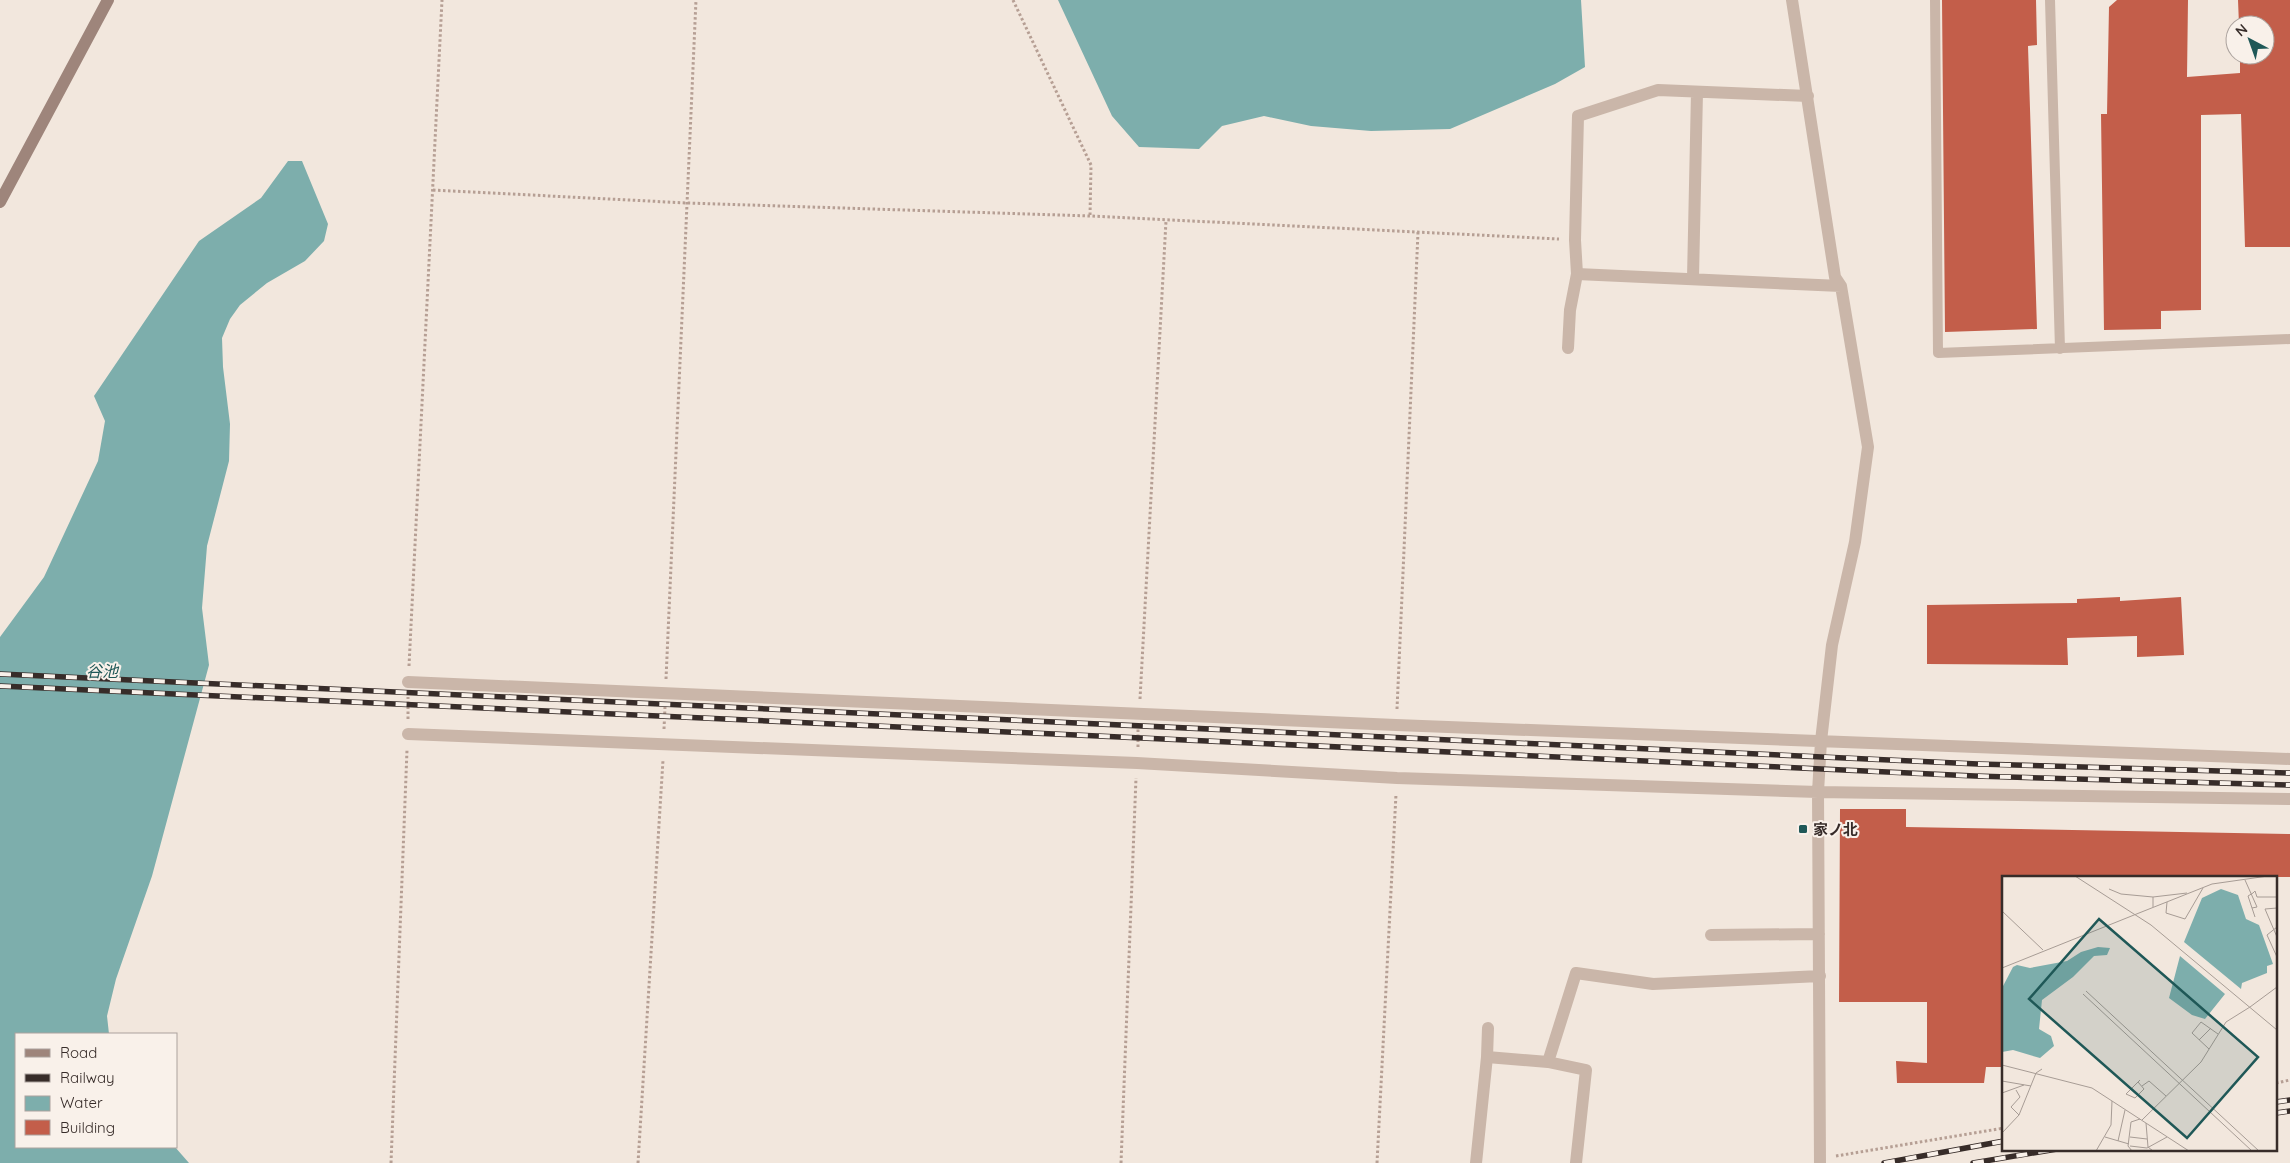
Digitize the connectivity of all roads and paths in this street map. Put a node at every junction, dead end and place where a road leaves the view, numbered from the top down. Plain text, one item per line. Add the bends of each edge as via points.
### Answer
1 (108, 0) edge
2 (442, 0) edge
3 (696, 0) edge
4 (1013, 0) edge
5 (1792, 0) edge
6 (1935, 0) edge
7 (2050, 0) edge
8 (1696, 92) junction
9 (1808, 96) junction
10 (433, 190) junction
11 (0, 202) edge
12 (687, 203) junction
13 (1090, 216) junction
14 (1166, 221) junction
15 (1418, 232) junction
16 (1575, 240) junction
17 (1577, 274) junction
18 (1693, 278) junction
19 (1841, 286) junction
20 (2290, 340) edge
21 (1568, 348) dead end
22 (2060, 349) junction
23 (408, 682) junction
24 (666, 692) junction
25 (1139, 714) junction
26 (1396, 725) junction
27 (408, 734) junction
28 (1821, 740) junction
29 (664, 744) junction
30 (2290, 759) edge
31 (1137, 763) junction
32 (1397, 778) junction
33 (1818, 792) junction
34 (2290, 799) edge
35 (1819, 934) junction
36 (1711, 935) dead end
37 (1820, 976) junction
38 (1488, 1028) dead end
39 (1487, 1057) junction
40 (1548, 1062) junction
41 (2002, 1128) edge
42 (1820, 1161) edge
43 (390, 1163) edge
44 (638, 1163) edge
45 (1121, 1163) edge
46 (1377, 1163) edge
47 (1476, 1163) edge
48 (1576, 1163) edge

1 - 11 main road
2 - 10 path
3 - 12 path
4 - 13 path via 1090,164
5 - 9 street
6 - 22 lane via 1938,353
7 - 22 lane
8 - 9 street
8 - 16 street via 1658,90 1578,116
8 - 18 street
9 - 19 street via 1835,277
10 - 12 path
10 - 23 path
12 - 13 path
12 - 24 path
13 - 14 path
14 - 15 path
14 - 25 path
15 - 16 path
15 - 26 path
16 - 17 street
17 - 18 street
17 - 21 street via 1570,310
18 - 19 street
19 - 28 street via 1868,447 1855,542 1832,645
20 - 22 lane
23 - 24 street
23 - 27 path
24 - 25 street
24 - 29 path
25 - 26 street
25 - 31 path
26 - 28 street
27 - 29 street
27 - 43 path
28 - 30 street
28 - 33 street
29 - 31 street
29 - 44 path
31 - 32 street
31 - 45 path
32 - 33 street
32 - 46 path
33 - 34 street
33 - 35 street
35 - 36 street
35 - 37 street
37 - 40 street via 1653,984 1576,973
37 - 42 street
38 - 39 street
39 - 40 street
39 - 47 street
40 - 48 street via 1586,1070
41 - 42 path

